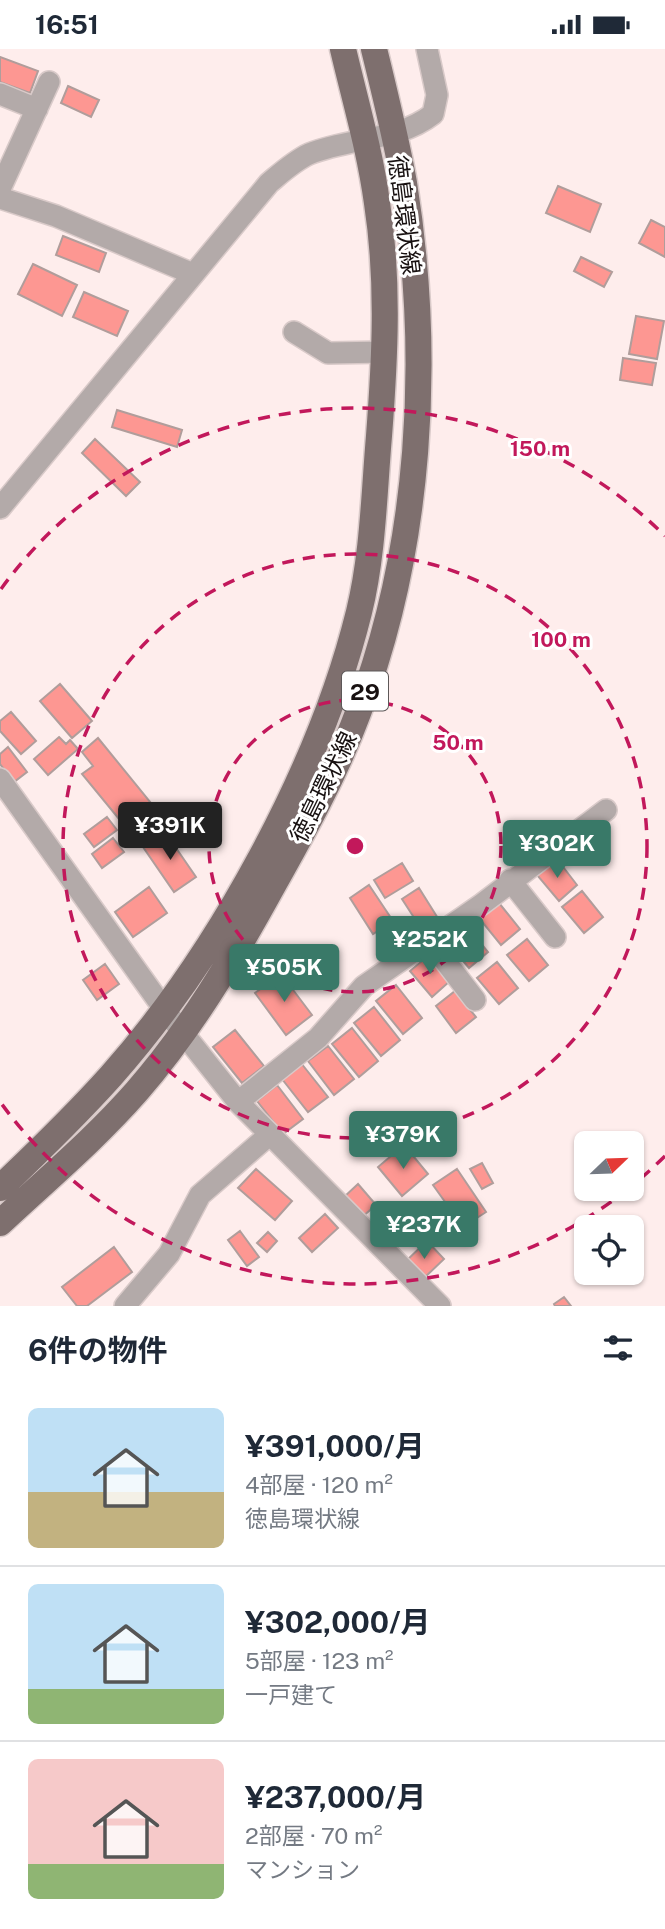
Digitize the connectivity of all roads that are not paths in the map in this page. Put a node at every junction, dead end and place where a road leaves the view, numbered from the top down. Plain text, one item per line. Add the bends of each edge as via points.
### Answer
1 (343, 49) edge
2 (374, 49) edge
3 (427, 49) edge
4 (49, 82) dead end
5 (0, 94) edge
6 (37, 109) junction
7 (395, 134) junction
8 (365, 140) junction
9 (0, 189) edge
10 (0, 198) edge
11 (187, 282) junction
12 (294, 332) dead end
13 (386, 352) junction
14 (0, 508) edge
15 (0, 779) edge
16 (606, 810) dead end
17 (510, 880) junction
18 (555, 937) dead end
19 (429, 940) junction
20 (475, 1000) dead end
21 (164, 1009) junction
22 (182, 1034) junction
23 (238, 1102) junction
24 (269, 1135) junction
25 (0, 1188) edge
26 (0, 1223) edge
27 (125, 1306) edge
28 (440, 1306) edge

1 - 8 main road, 徳島環状線 / 29
2 - 7 main road, 徳島環状線 / 29
3 - 7 street via 437,106 424,121
4 - 6 street
5 - 6 street
6 - 9 street
7 - 8 street
7 - 22 main road, 徳島環状線 / 29 via 414,272 417,408 404,541 390,612 358,713 316,810 237,950
8 - 11 street via 318,151 292,164 269,183
8 - 13 main road, 徳島環状線 / 29 via 382,249
10 - 11 street via 56,216
11 - 14 street
12 - 13 street via 328,353
13 - 21 main road, 徳島環状線 / 29 via 360,610 331,705 293,795 262,852
15 - 21 street
16 - 17 street
17 - 18 street
17 - 19 street
19 - 20 street
19 - 23 street via 364,986 318,1038
21 - 22 street
21 - 25 main road, 徳島環状線 / 29 via 111,1075
22 - 23 street
22 - 26 main road, 徳島環状線 / 29 via 137,1091
23 - 24 street
24 - 27 street via 200,1195 169,1254
24 - 28 street

